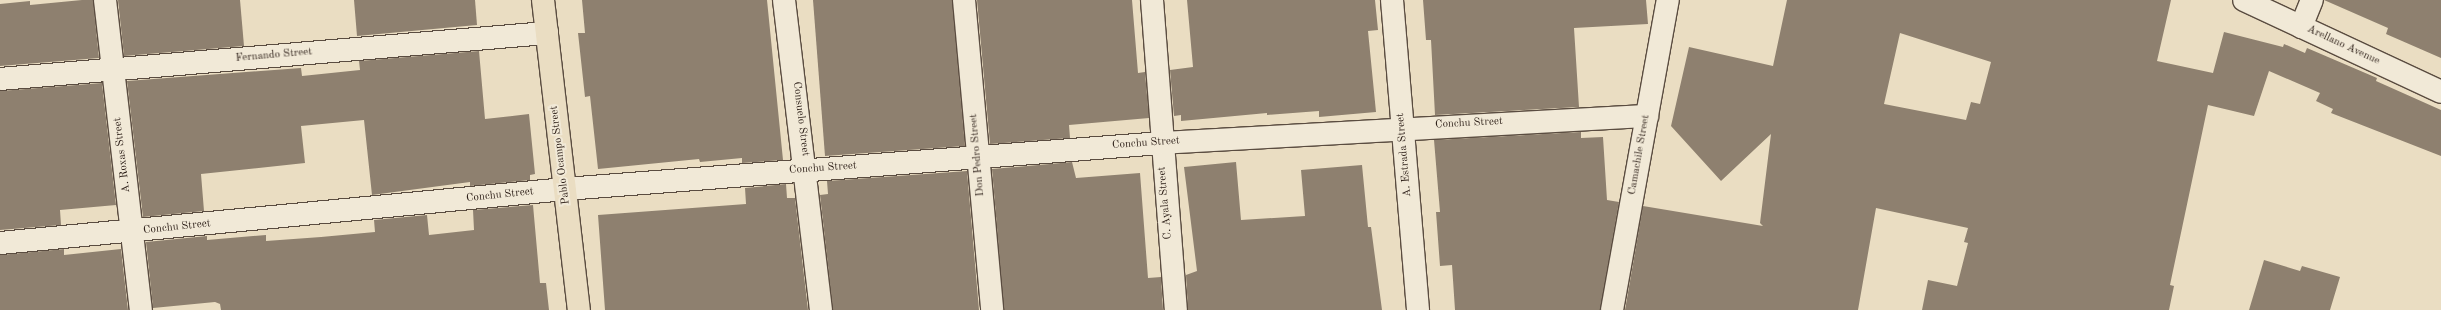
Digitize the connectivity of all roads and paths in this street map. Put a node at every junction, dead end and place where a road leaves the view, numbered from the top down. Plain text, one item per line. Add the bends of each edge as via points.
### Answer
1 (105, 0) edge
2 (543, 0) edge
3 (784, 0) edge
4 (964, 0) edge
5 (1152, 0) edge
6 (1392, 0) edge
7 (1668, 0) edge
8 (2244, 0) edge
9 (2312, 0) edge
10 (2301, 26) junction
11 (547, 33) junction
12 (113, 69) junction
13 (0, 79) edge
14 (2441, 92) edge
15 (1647, 116) junction
16 (1403, 127) junction
17 (1161, 143) junction
18 (978, 157) junction
19 (806, 171) junction
20 (565, 189) junction
21 (132, 233) junction
22 (0, 243) edge
23 (141, 310) edge
24 (579, 310) edge
25 (821, 310) edge
26 (992, 310) edge
27 (1176, 310) edge
28 (1418, 310) edge
29 (1612, 310) edge

1 - 12 street, A. Roxas Street
2 - 11 main road, Pablo Ocampo Street
3 - 19 street, Consuelo Street
4 - 18 street, Don Pedro Street
5 - 17 street, C. Ayala Street
6 - 16 street, A. Estrada Street
7 - 15 street, Camachile Street
8 - 10 street, Arellano Avenue
9 - 10 street
10 - 14 street, Arellano Avenue
11 - 12 street, Fernando Street
11 - 20 main road, Pablo Ocampo Street
12 - 13 street, Fernando Street
12 - 21 street, A. Roxas Street
15 - 16 street, Conchu Street
15 - 29 street, Camachile Street
16 - 17 street, Conchu Street
16 - 28 street, A. Estrada Street
17 - 18 street, Conchu Street
17 - 27 street, C. Ayala Street
18 - 19 street, Conchu Street
18 - 26 street, Don Pedro Street
19 - 20 street, Conchu Street
19 - 25 street, Consuelo Street
20 - 21 street, Conchu Street
20 - 24 main road, Pablo Ocampo Street
21 - 22 street, Conchu Street
21 - 23 street, A. Roxas Street

